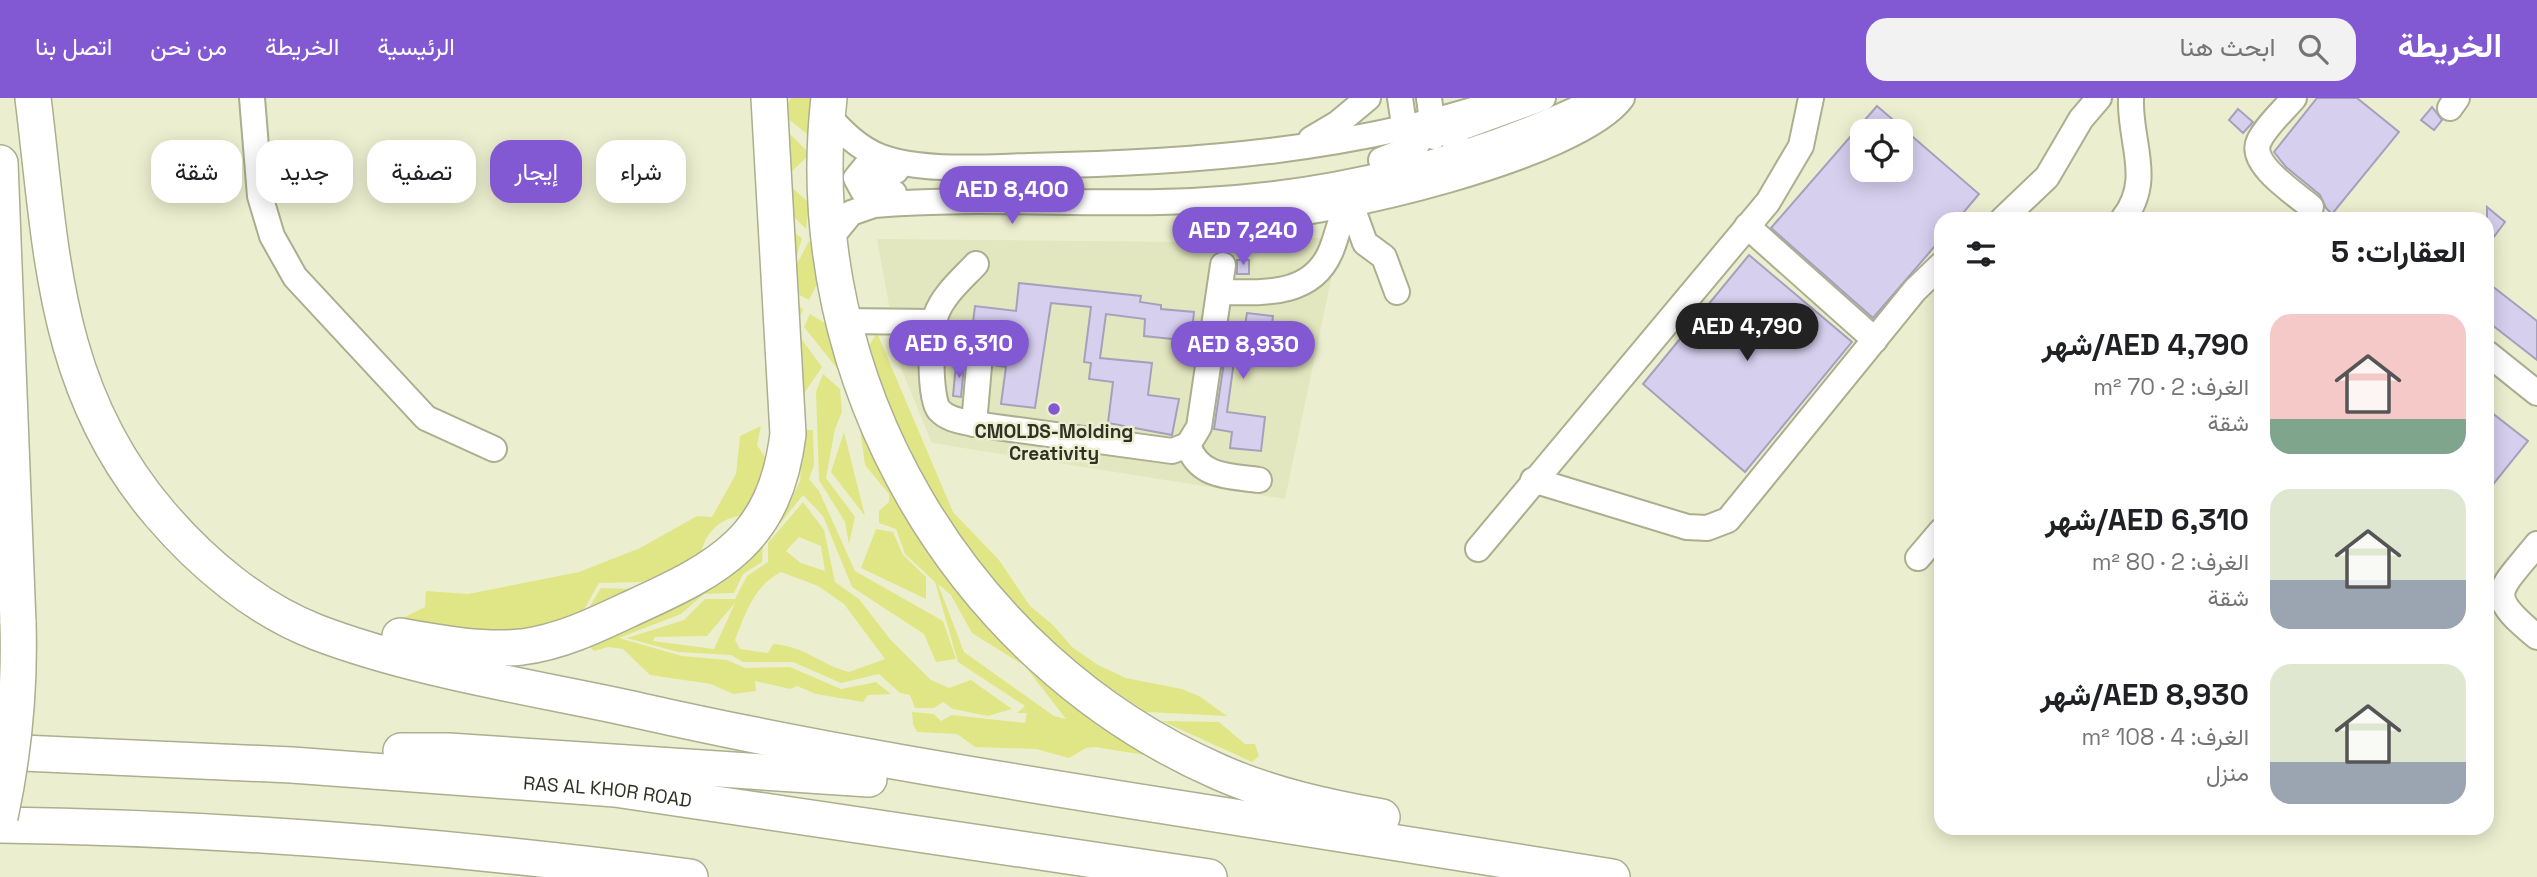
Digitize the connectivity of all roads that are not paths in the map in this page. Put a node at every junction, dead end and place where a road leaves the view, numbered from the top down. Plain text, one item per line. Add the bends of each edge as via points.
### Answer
1 (33, 98) edge
2 (252, 98) edge
3 (769, 98) edge
4 (1368, 98) edge
5 (1400, 98) edge
6 (1510, 98) edge
7 (1543, 98) edge
8 (1600, 98) edge
9 (1622, 98) edge
10 (1811, 98) edge
11 (2099, 98) edge
12 (2131, 98) edge
13 (2294, 98) edge
14 (828, 106) edge
15 (1430, 110) edge
16 (1401, 147) junction
17 (1288, 149) junction
18 (1465, 151) junction
19 (1439, 158) junction
20 (0, 163) edge
21 (957, 166) junction
22 (1189, 201) junction
23 (944, 203) junction
24 (1352, 204) junction
25 (2312, 207) dead end
26 (1308, 212) junction
27 (2010, 212) edge
28 (2128, 212) edge
29 (1747, 226) junction
30 (829, 240) junction
31 (976, 264) dead end
32 (1223, 265) dead end
33 (1320, 267) junction
34 (1934, 272) edge
35 (1220, 292) junction
36 (1397, 292) dead end
37 (842, 321) junction
38 (934, 322) junction
39 (1875, 340) junction
40 (2494, 358) edge
41 (979, 366) dead end
42 (2537, 393) edge
43 (974, 424) junction
44 (1188, 445) junction
45 (494, 449) dead end
46 (1259, 480) dead end
47 (1533, 480) junction
48 (1934, 539) edge
49 (2537, 544) edge
50 (1478, 549) dead end
51 (1918, 558) dead end
52 (254, 599) junction
53 (2537, 637) edge
54 (0, 752) edge
55 (292, 765) junction
56 (1069, 790) junction
57 (0, 817) edge
58 (0, 825) edge
59 (1597, 875) edge
60 (690, 877) edge
61 (1209, 877) edge

1 - 52 highway via 62,323 90,405 110,444 160,514 190,546
2 - 45 street via 260,195 272,236 295,277 426,418
3 - 52 highway via 788,434 781,475 768,506 733,551 692,580 589,628 521,647 482,647 390,634 282,601
4 - 17 street via 1338,123
5 - 16 street
6 - 15 street
7 - 18 street via 1455,130 1455,145
8 - 18 street
9 - 24 street via 1595,124 1529,152
10 - 29 street via 1807,126 1792,166
11 - 27 street via 2047,177
12 - 28 street via 2140,186
13 - 25 street via 2259,142 2257,155 2264,167
14 - 21 street via 856,143 882,157
14 - 30 highway via 824,152
15 - 16 street via 1423,139
15 - 19 street
16 - 17 street
16 - 19 street
16 - 22 street
17 - 21 street via 1073,166
18 - 19 street
20 - 57 highway, bridge via 19,662 15,740
21 - 23 street via 943,174 870,167 857,174 856,183 863,191 927,194
22 - 23 street
22 - 26 street via 1238,216
23 - 30 street via 860,208
24 - 26 street
24 - 33 street
24 - 36 street via 1365,243 1384,257
26 - 33 street via 1322,229
29 - 39 street
29 - 47 street
30 - 37 highway
31 - 38 street via 942,304
32 - 35 street
33 - 35 street via 1304,282 1280,292
34 - 39 street
35 - 44 street via 1199,426
37 - 38 street
37 - 59 highway via 885,441 923,513 1004,621 1090,697 1185,756 1252,785 1320,805 1532,844
38 - 43 street via 934,401 947,417
39 - 47 street via 1737,512 1717,526 1687,527
40 - 42 street
41 - 43 street
43 - 44 street via 1164,451
44 - 46 street via 1197,463 1212,473
47 - 50 street
48 - 51 street
49 - 53 street via 2505,583 2501,601 2505,610
52 - 56 highway via 313,631 416,662 829,751
54 - 55 highway, RAS AL KHOR ROAD
55 - 56 highway via 355,754 448,751 829,775 1014,797 1042,797
55 - 61 highway, RAS AL KHOR ROAD via 615,789
56 - 59 highway
58 - 60 highway via 105,826 363,842

